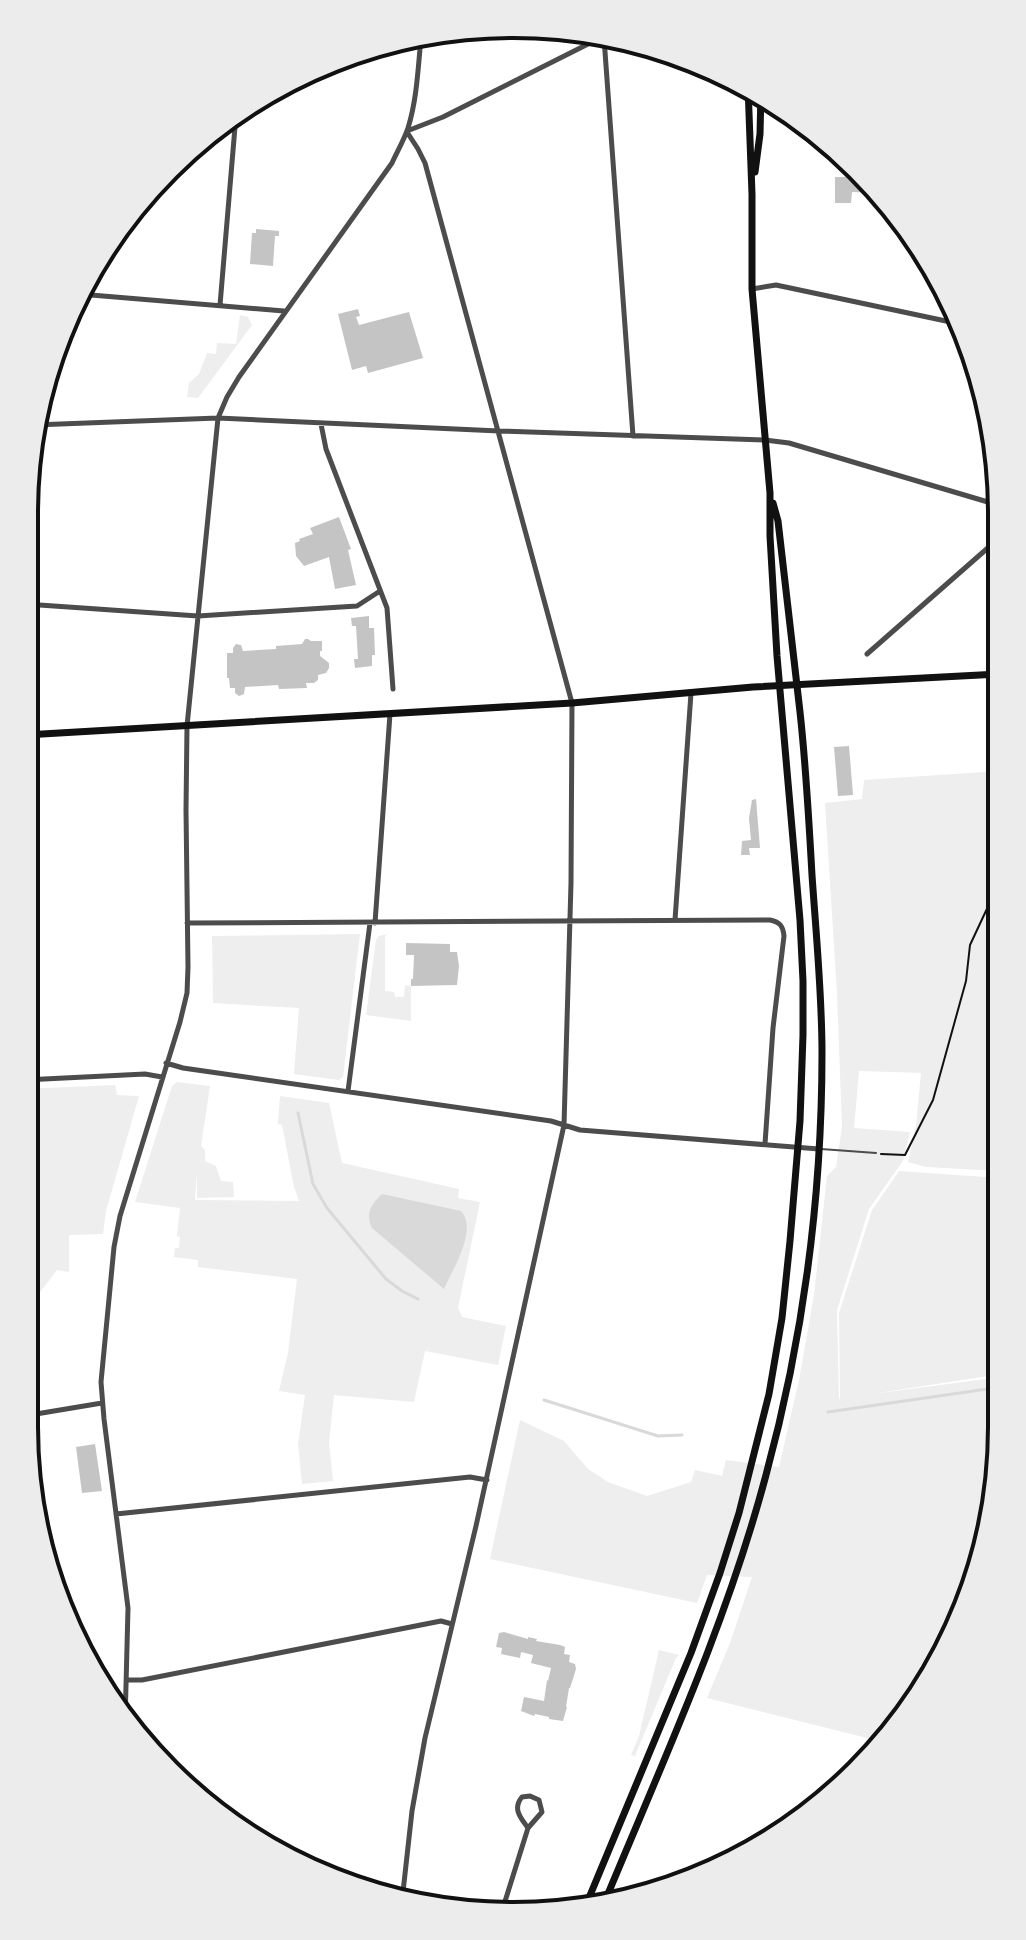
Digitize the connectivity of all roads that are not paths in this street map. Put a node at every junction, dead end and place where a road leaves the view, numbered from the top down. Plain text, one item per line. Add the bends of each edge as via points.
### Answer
1 (589, 44) edge
2 (420, 47) edge
3 (604, 47) edge
4 (749, 101) edge
5 (761, 108) edge
6 (235, 128) edge
7 (407, 132) junction
8 (752, 194) junction
9 (752, 289) junction
10 (91, 295) edge
11 (220, 305) junction
12 (284, 311) junction
13 (948, 321) edge
14 (218, 418) junction
15 (321, 424) junction
16 (46, 425) edge
17 (499, 431) junction
18 (633, 436) junction
19 (765, 440) junction
20 (770, 493) junction
21 (988, 502) edge
22 (988, 548) edge
23 (380, 591) junction
24 (38, 605) edge
25 (198, 616) junction
26 (867, 654) dead end
27 (988, 675) edge
28 (797, 686) junction
29 (780, 687) junction
30 (393, 689) dead end
31 (691, 693) junction
32 (572, 703) junction
33 (390, 714) junction
34 (187, 726) junction
35 (38, 734) edge
36 (675, 920) junction
37 (570, 921) junction
38 (187, 923) junction
39 (373, 923) junction
40 (166, 1063) junction
41 (162, 1077) junction
42 (38, 1080) edge
43 (348, 1091) junction
44 (564, 1125) junction
45 (765, 1144) junction
46 (798, 1147) junction
47 (819, 1149) junction
48 (876, 1153) road end
49 (102, 1403) junction
50 (38, 1414) edge
51 (487, 1480) junction
52 (116, 1514) junction
53 (452, 1624) junction
54 (127, 1680) junction
55 (126, 1702) edge
56 (528, 1828) junction
57 (403, 1889) edge
58 (609, 1892) edge
59 (590, 1896) edge
60 (505, 1902) edge

1 - 7 street
2 - 7 street
3 - 18 street
4 - 8 main road
5 - 8 main road
6 - 11 street
7 - 12 street via 392,163
7 - 17 street via 425,163
8 - 9 main road
9 - 13 street via 776,285
9 - 19 main road
10 - 11 street
11 - 12 street
12 - 14 street
14 - 15 street
14 - 16 street
14 - 25 street
15 - 17 street
15 - 23 street
17 - 18 street
17 - 32 street
18 - 19 street
19 - 20 main road
19 - 21 street
20 - 28 main road via 778,521
20 - 29 main road
22 - 26 street
23 - 25 street via 357,606
23 - 30 street via 387,608
24 - 25 street
25 - 34 street
27 - 28 main road
28 - 29 main road
28 - 47 main road via 821,998
29 - 31 main road
29 - 46 main road via 803,981
31 - 32 main road
31 - 36 street
32 - 33 main road
32 - 37 street
33 - 34 main road
33 - 39 street
34 - 35 main road
34 - 38 street
36 - 37 street
36 - 45 street via 770,920 782,925
37 - 39 street
37 - 44 street
38 - 39 street
38 - 40 street via 187,993
39 - 43 street
40 - 41 street
40 - 43 street
41 - 42 street
41 - 49 street via 114,1247
43 - 44 street
44 - 45 street
44 - 51 street
45 - 46 street
46 - 47 street
46 - 59 main road via 782,1318 739,1513 691,1653
47 - 48 lane
47 - 58 main road via 800,1315 762,1488 709,1650
49 - 50 street
49 - 52 street
51 - 52 street via 470,1477
51 - 53 street
52 - 54 street via 128,1608
53 - 54 street via 441,1621
53 - 57 street via 425,1738
54 - 55 street
56 - 56 street via 542,1808 537,1797 526,1796 516,1808
56 - 60 street

